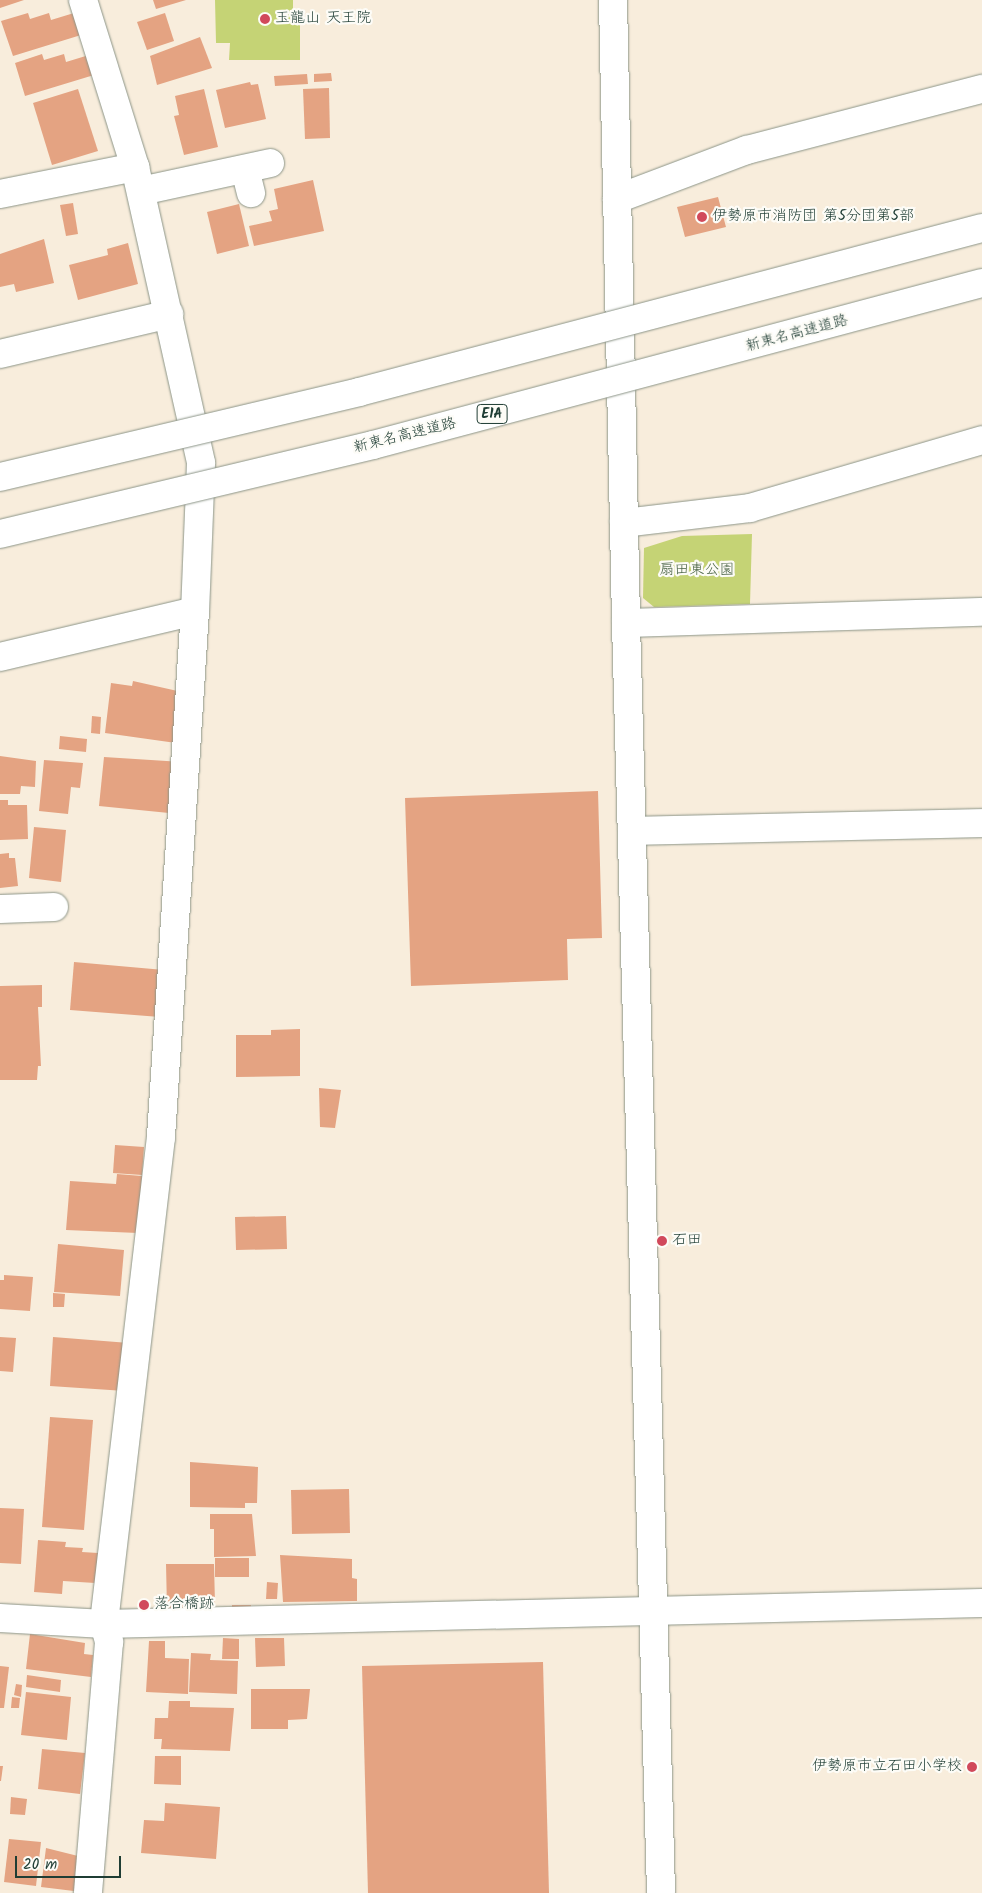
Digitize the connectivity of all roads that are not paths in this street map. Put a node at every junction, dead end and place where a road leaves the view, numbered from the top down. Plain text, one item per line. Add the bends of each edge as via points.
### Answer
1 (82, 0) edge
2 (613, 0) edge
3 (982, 89) edge
4 (255, 175) dead end
5 (138, 179) junction
6 (0, 194) edge
7 (617, 200) junction
8 (982, 228) edge
9 (982, 284) edge
10 (169, 314) junction
11 (0, 354) edge
12 (982, 440) edge
13 (0, 476) edge
14 (624, 523) junction
15 (0, 534) edge
16 (195, 611) junction
17 (982, 612) edge
18 (626, 623) junction
19 (0, 657) edge
20 (982, 823) edge
21 (632, 831) junction
22 (54, 907) dead end
23 (0, 910) edge
24 (982, 1603) edge
25 (654, 1610) junction
26 (0, 1618) edge
27 (104, 1624) junction
28 (88, 1893) edge
29 (661, 1893) edge

1 - 5 main road
2 - 7 main road
3 - 7 main road via 747,150
4 - 5 main road
5 - 6 main road
5 - 10 main road
7 - 14 main road
8 - 13 main road, bridge via 359,392
9 - 15 main road, 新東名高速道路 / E1A, bridge via 373,445
10 - 11 main road
10 - 16 main road via 201,463
12 - 14 main road via 750,508
14 - 18 main road
16 - 19 main road
16 - 27 main road via 160,1137
17 - 18 main road
18 - 21 main road
20 - 21 main road
21 - 25 main road
22 - 23 main road
24 - 25 main road
25 - 27 main road
25 - 29 main road
26 - 27 main road
27 - 28 main road via 109,1642

